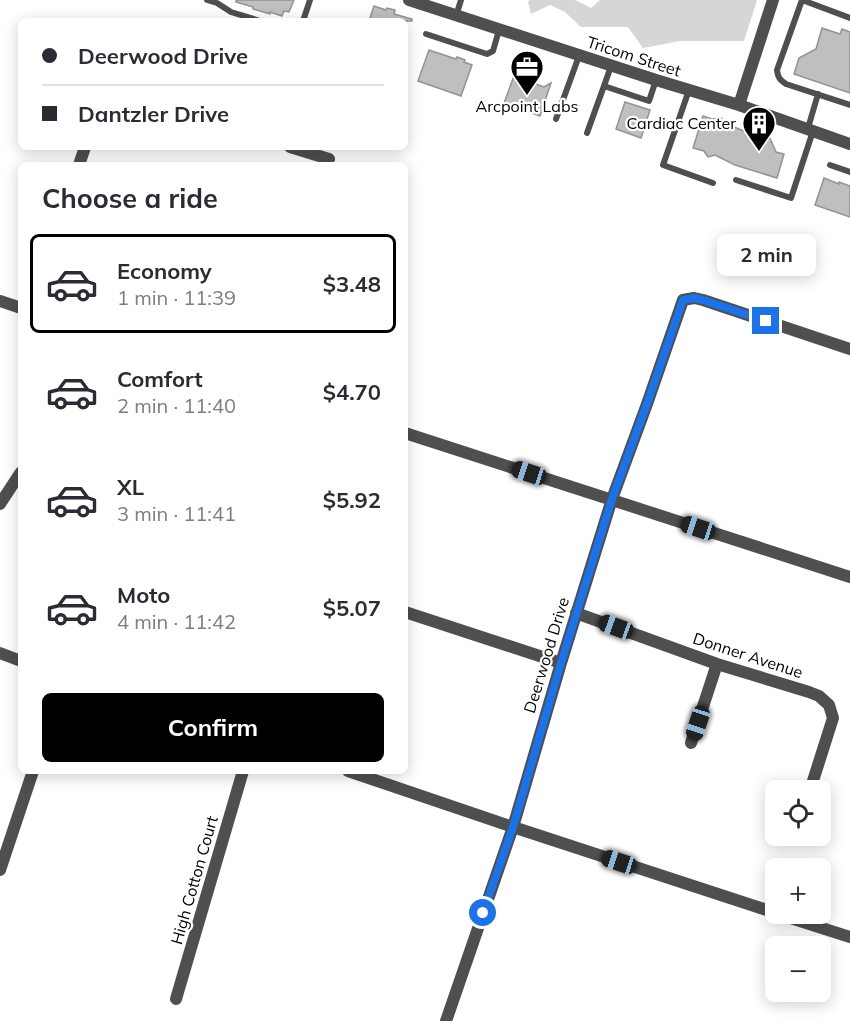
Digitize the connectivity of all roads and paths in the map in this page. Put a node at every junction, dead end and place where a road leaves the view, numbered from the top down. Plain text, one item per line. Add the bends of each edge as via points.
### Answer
1 (207, 0) edge
2 (310, 0) edge
3 (409, 0) edge
4 (461, 0) edge
5 (774, 0) edge
6 (802, 0) edge
7 (218, 1) edge
8 (456, 16) junction
9 (250, 18) edge
10 (304, 18) edge
11 (850, 18) edge
12 (499, 30) junction
13 (426, 34) dead end
14 (579, 56) junction
15 (611, 66) junction
16 (656, 80) junction
17 (604, 86) junction
18 (689, 90) junction
19 (818, 94) junction
20 (740, 105) junction
21 (850, 105) edge
22 (556, 119) dead end
23 (811, 129) junction
24 (587, 133) dead end
25 (850, 144) edge
26 (300, 150) edge
27 (329, 159) dead end
28 (830, 165) dead end
29 (850, 172) edge
30 (736, 180) dead end
31 (713, 183) dead end
32 (0, 301) edge
33 (18, 307) edge
34 (850, 349) edge
35 (408, 434) edge
36 (18, 477) edge
37 (612, 499) junction
38 (0, 504) edge
39 (850, 577) edge
40 (408, 613) edge
41 (576, 613) junction
42 (0, 654) edge
43 (18, 660) edge
44 (561, 663) junction
45 (717, 664) junction
46 (691, 743) dead end
47 (32, 774) edge
48 (242, 774) edge
49 (357, 774) edge
50 (813, 780) edge
51 (513, 827) junction
52 (0, 870) edge
53 (765, 909) edge
54 (810, 924) edge
55 (850, 937) edge
56 (176, 999) dead end
57 (446, 1021) edge

1 - 7 lane
2 - 10 lane
3 - 8 street, Tricom Street
4 - 8 lane
5 - 20 street
6 - 11 lane
6 - 19 lane via 777,76 786,84
7 - 9 lane via 231,12
8 - 12 street, Tricom Street
12 - 13 lane via 493,51 487,54
12 - 14 street, Tricom Street
14 - 15 street, Tricom Street
14 - 22 lane
15 - 16 street, Tricom Street
15 - 17 lane
16 - 17 lane via 649,101
16 - 18 street, Tricom Street
17 - 24 lane
18 - 20 street, Tricom Street
18 - 31 lane via 663,165
19 - 21 lane
19 - 23 lane
20 - 23 street, Tricom Street
23 - 25 street, Tricom Street
23 - 30 lane via 791,198
26 - 27 street
28 - 29 lane
32 - 33 street
34 - 37 street, Deerwood Drive via 703,300 683,300
35 - 37 street
36 - 38 street
37 - 39 street
37 - 41 street, Deerwood Drive
40 - 44 street
41 - 44 street, Deerwood Drive
41 - 45 street, Donner Avenue
42 - 43 street
44 - 51 street, Deerwood Drive
45 - 46 street
45 - 50 street, Donner Avenue via 809,692 830,705 833,718
47 - 52 street
48 - 56 street, High Cotton Court
49 - 51 street
51 - 53 street
51 - 57 street, Deerwood Drive
54 - 55 street

